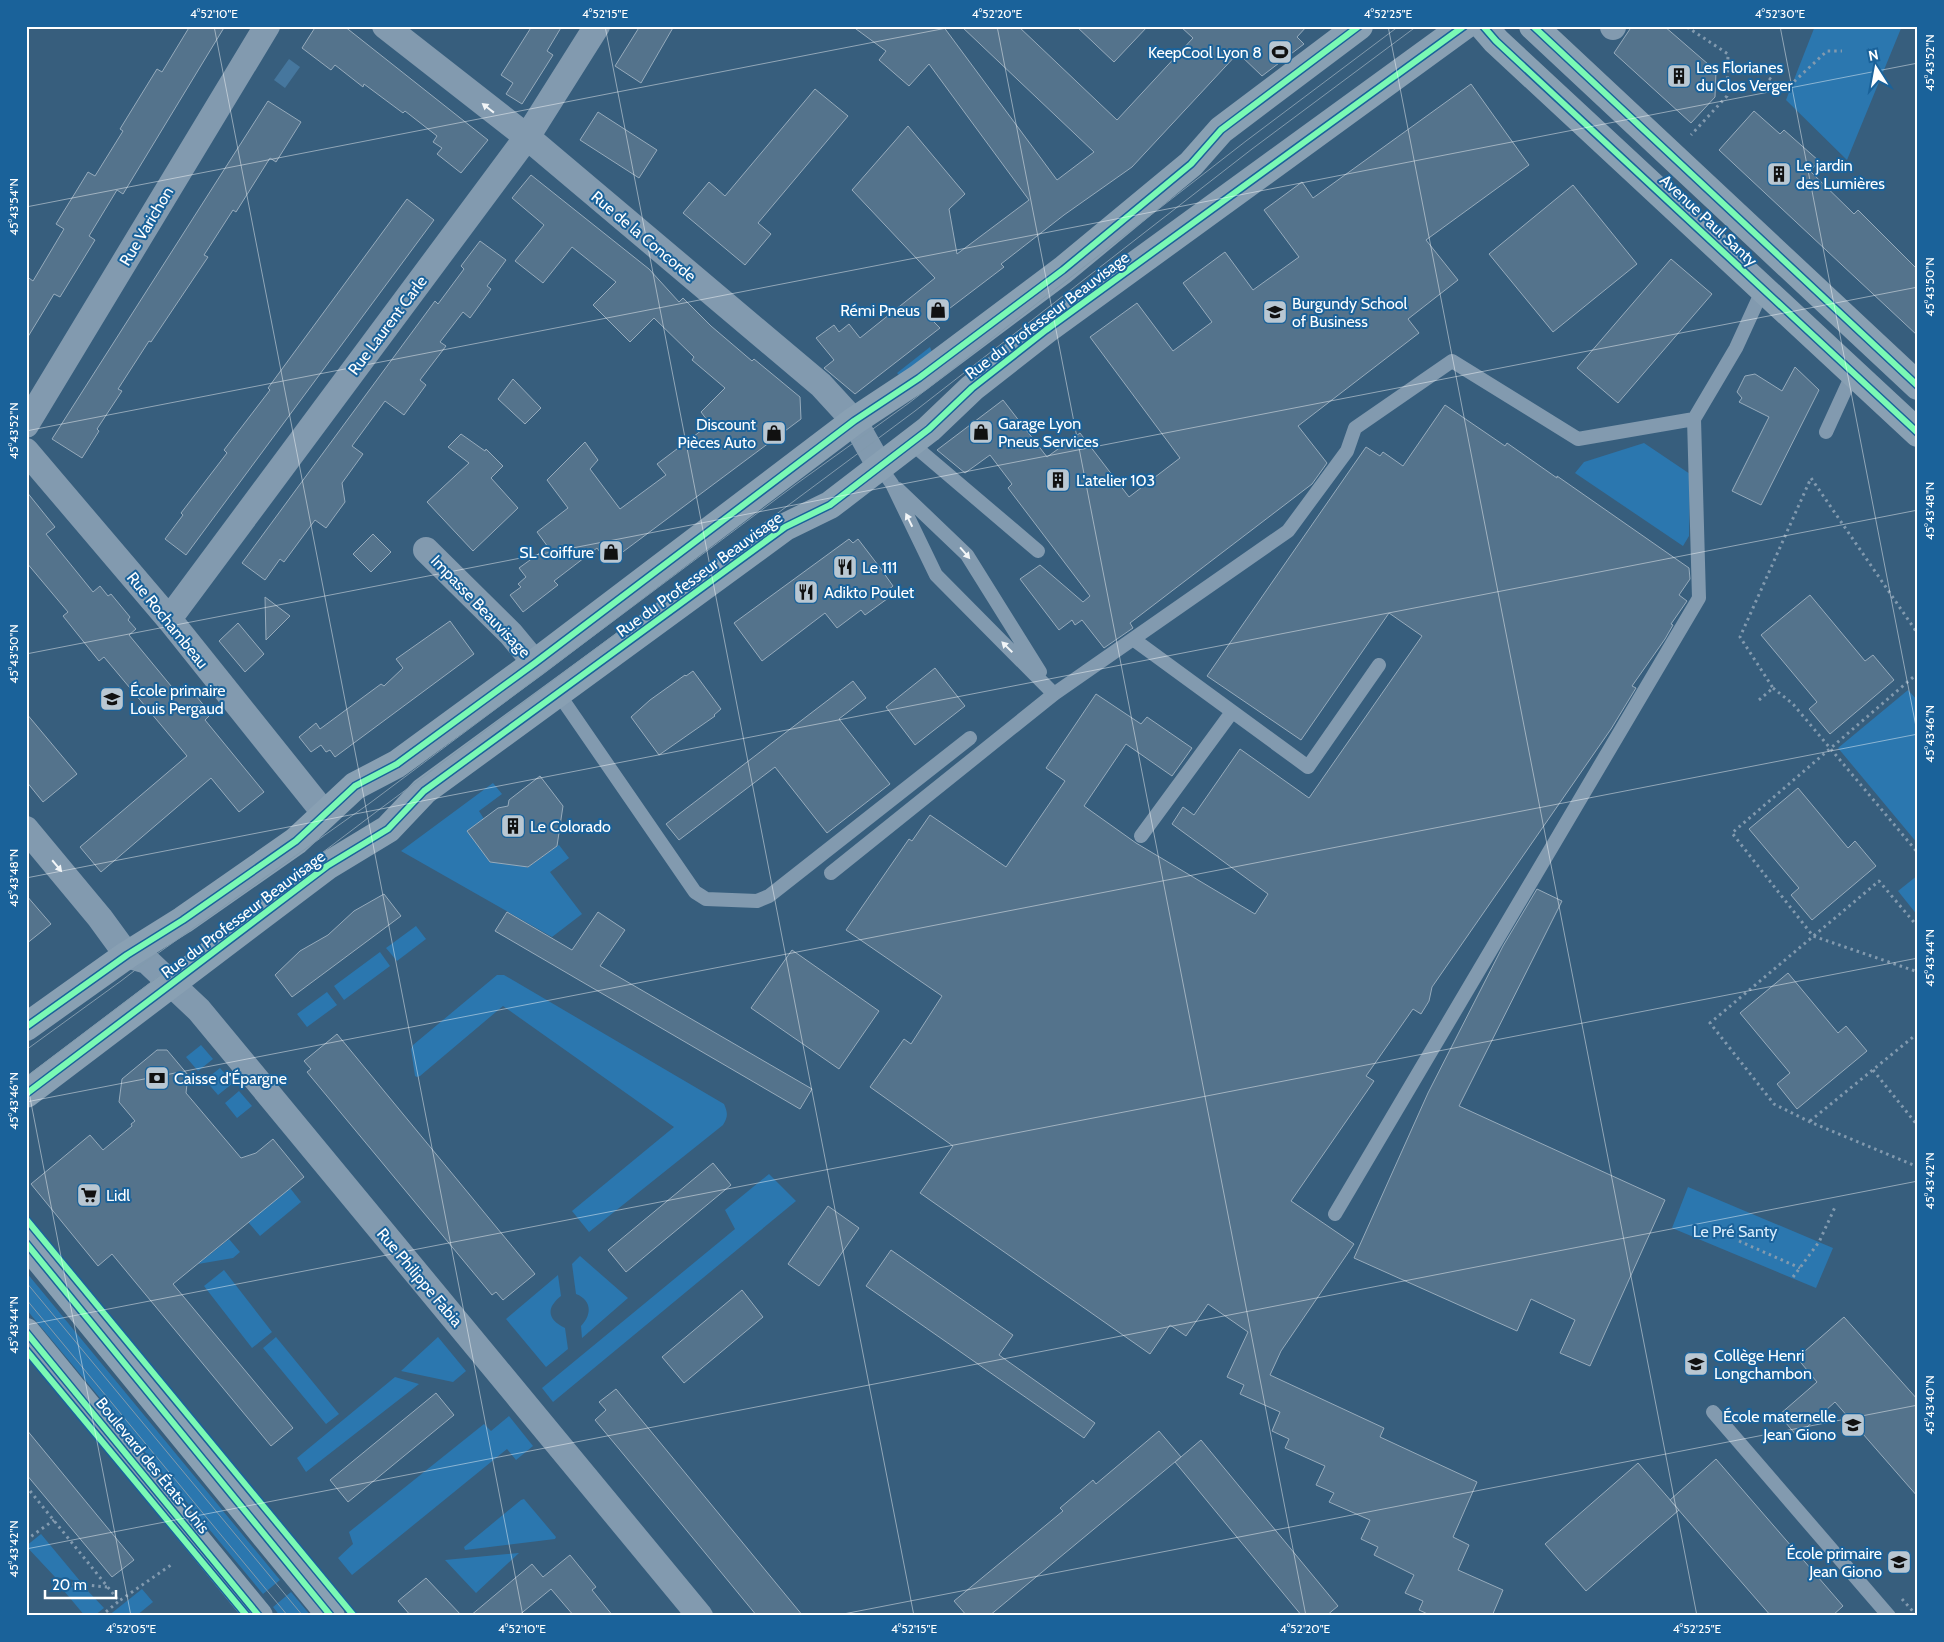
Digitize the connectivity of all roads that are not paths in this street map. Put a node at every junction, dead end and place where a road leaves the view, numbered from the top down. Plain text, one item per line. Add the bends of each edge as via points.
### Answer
1 (267, 26) edge
2 (385, 26) edge
3 (597, 26) edge
4 (1359, 26) edge
5 (1464, 26) edge
6 (1483, 26) edge
7 (1533, 26) edge
8 (526, 137) junction
9 (1673, 158) junction
10 (1640, 175) junction
11 (1762, 289) junction
12 (1853, 373) junction
13 (1918, 386) edge
14 (1694, 419) junction
15 (854, 421) junction
16 (26, 425) edge
17 (1826, 432) dead end
18 (1918, 433) edge
19 (911, 443) junction
20 (26, 451) edge
21 (886, 475) junction
22 (426, 550) dead end
23 (1038, 551) dead end
24 (169, 619) junction
25 (1132, 639) junction
26 (535, 663) junction
27 (1379, 665) dead end
28 (558, 693) junction
29 (1054, 694) junction
30 (1232, 712) junction
31 (970, 738) dead end
32 (328, 811) junction
33 (26, 829) edge
34 (1140, 836) dead end
35 (831, 873) dead end
36 (127, 955) junction
37 (173, 984) junction
38 (26, 1027) edge
39 (26, 1094) edge
40 (1335, 1214) dead end
41 (26, 1243) edge
42 (26, 1332) edge
43 (1713, 1412) dead end
44 (259, 1616) edge
45 (331, 1616) edge
46 (700, 1616) edge
47 (1889, 1616) edge

1 - 16 street, Rue Varichon
8 -> 2 street, Rue de la Concorde
3 - 8 street, Rue Laurent Carle
4 - 15 street, Rue du Professeur Beauvisage via 1221,130 1191,164 1064,270 919,378
5 - 19 street, Rue du Professeur Beauvisage via 1046,330 972,388
6 - 10 street, Avenue Paul Santy
7 - 9 street, Avenue Paul Santy
8 - 15 street, Rue de la Concorde via 821,385
8 - 24 street, Rue Laurent Carle
9 - 10 street via 1651,164
9 - 13 street, Avenue Paul Santy
10 - 11 street, Avenue Paul Santy
11 - 12 street, Avenue Paul Santy
11 - 14 lane via 1736,348
12 - 17 lane
12 - 18 street, Avenue Paul Santy
14 - 25 lane via 1578,439 1452,361 1355,428 1348,451 1288,531
14 - 40 lane via 1698,598
15 - 21 street, Rue de la Concorde
15 - 26 street, Rue du Professeur Beauvisage
19 - 21 street, Rue du Professeur Beauvisage
19 - 23 lane
20 - 24 street, Rue Rochambeau
21 - 28 street, Rue du Professeur Beauvisage via 785,527
21 -> 29 lane via 967,555
29 -> 21 lane via 936,575
22 - 26 street, Impasse Beauvisage via 511,634
24 - 32 street, Rue Rochambeau via 317,804
25 - 29 lane
25 - 30 lane
26 - 32 street, Rue du Professeur Beauvisage via 397,764 356,786
27 - 30 lane via 1308,767
28 - 31 lane via 695,892 706,899 757,901 769,896
28 - 37 street, Rue du Professeur Beauvisage via 424,791 388,829 327,866
29 - 35 lane
30 - 34 lane
32 - 36 street, Rue du Professeur Beauvisage via 296,841
33 -> 36 street
36 - 37 street, Rue Philippe Fabia via 147,961
36 - 38 street, Rue du Professeur Beauvisage
37 - 39 street, Rue du Professeur Beauvisage
37 - 46 street, Rue Philippe Fabia via 199,1010
41 - 45 street
42 - 44 street, Boulevard des États-Unis
43 - 47 lane

